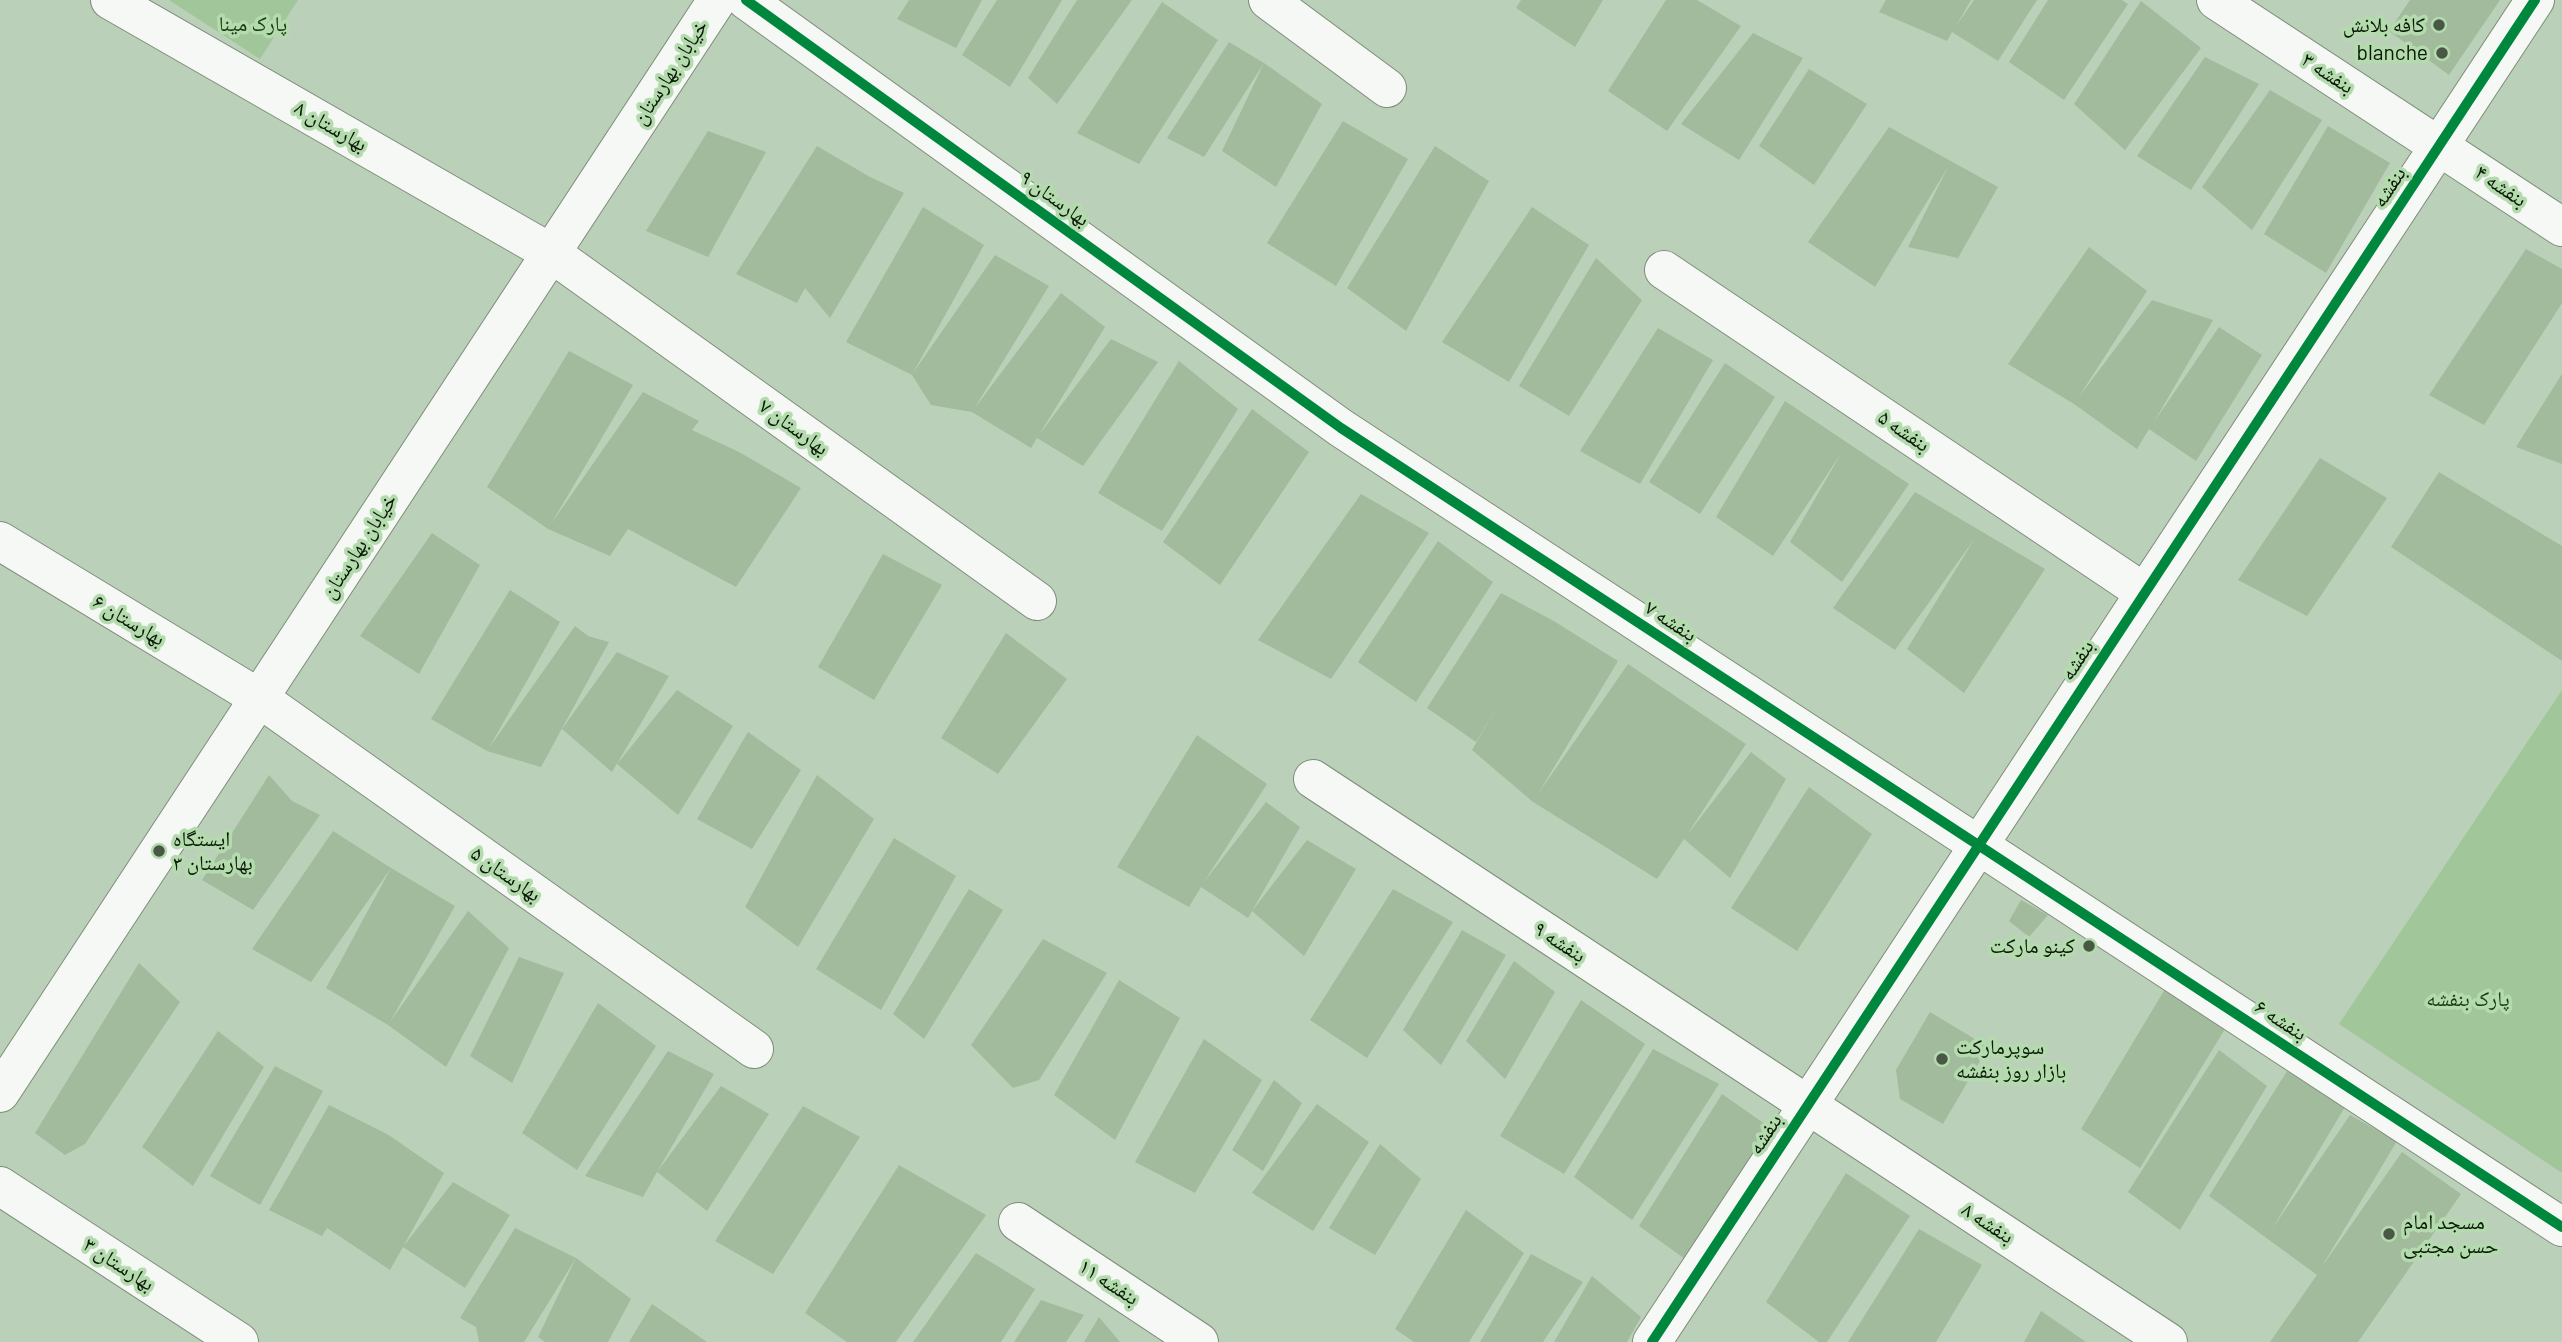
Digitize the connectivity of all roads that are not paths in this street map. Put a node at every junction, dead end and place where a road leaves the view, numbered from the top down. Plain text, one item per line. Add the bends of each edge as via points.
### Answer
1 (110, 0) edge
2 (718, 0) edge
3 (746, 0) edge
4 (1268, 0) edge
5 (2216, 0) edge
6 (2535, 0) edge
7 (1387, 88) dead end
8 (2440, 145) junction
9 (2562, 227) edge
10 (551, 253) junction
11 (1664, 270) dead end
12 (1342, 428) joint
13 (0, 541) edge
14 (2145, 593) junction
15 (1037, 601) dead end
16 (259, 698) junction
17 (1313, 779) dead end
18 (1979, 846) junction
19 (754, 1049) dead end
20 (0, 1093) edge
21 (1808, 1105) junction
22 (0, 1186) edge
23 (1018, 1222) dead end
24 (2562, 1227) edge
25 (239, 1342) edge
26 (1199, 1342) edge
27 (1652, 1342) edge
28 (2168, 1342) edge

1 - 10 street, بهارستان ۸
2 - 10 street, خیابان بهارستان
3 - 12 street, بهارستان ۹
4 - 7 street
5 - 8 street, بنفشه ۳
6 - 8 street, بنفشه
8 - 9 street, بنفشه ۴
8 - 14 street, بنفشه
10 - 15 street, بهارستان ۷
10 - 16 street, خیابان بهارستان
11 - 14 street, بنفشه ۵
12 - 18 street, بنفشه ۷
13 - 16 street, بهارستان ۶
14 - 18 street, بنفشه
16 - 19 street, بهارستان ۵
16 - 20 street, خیابان بهارستان
17 - 21 street, بنفشه ۹
18 - 21 street, بنفشه
18 - 24 street, بنفشه ۶
21 - 27 street, بنفشه
21 - 28 street, بنفشه ۸
22 - 25 street, بهارستان ۳
23 - 26 street, بنفشه ۱۱

